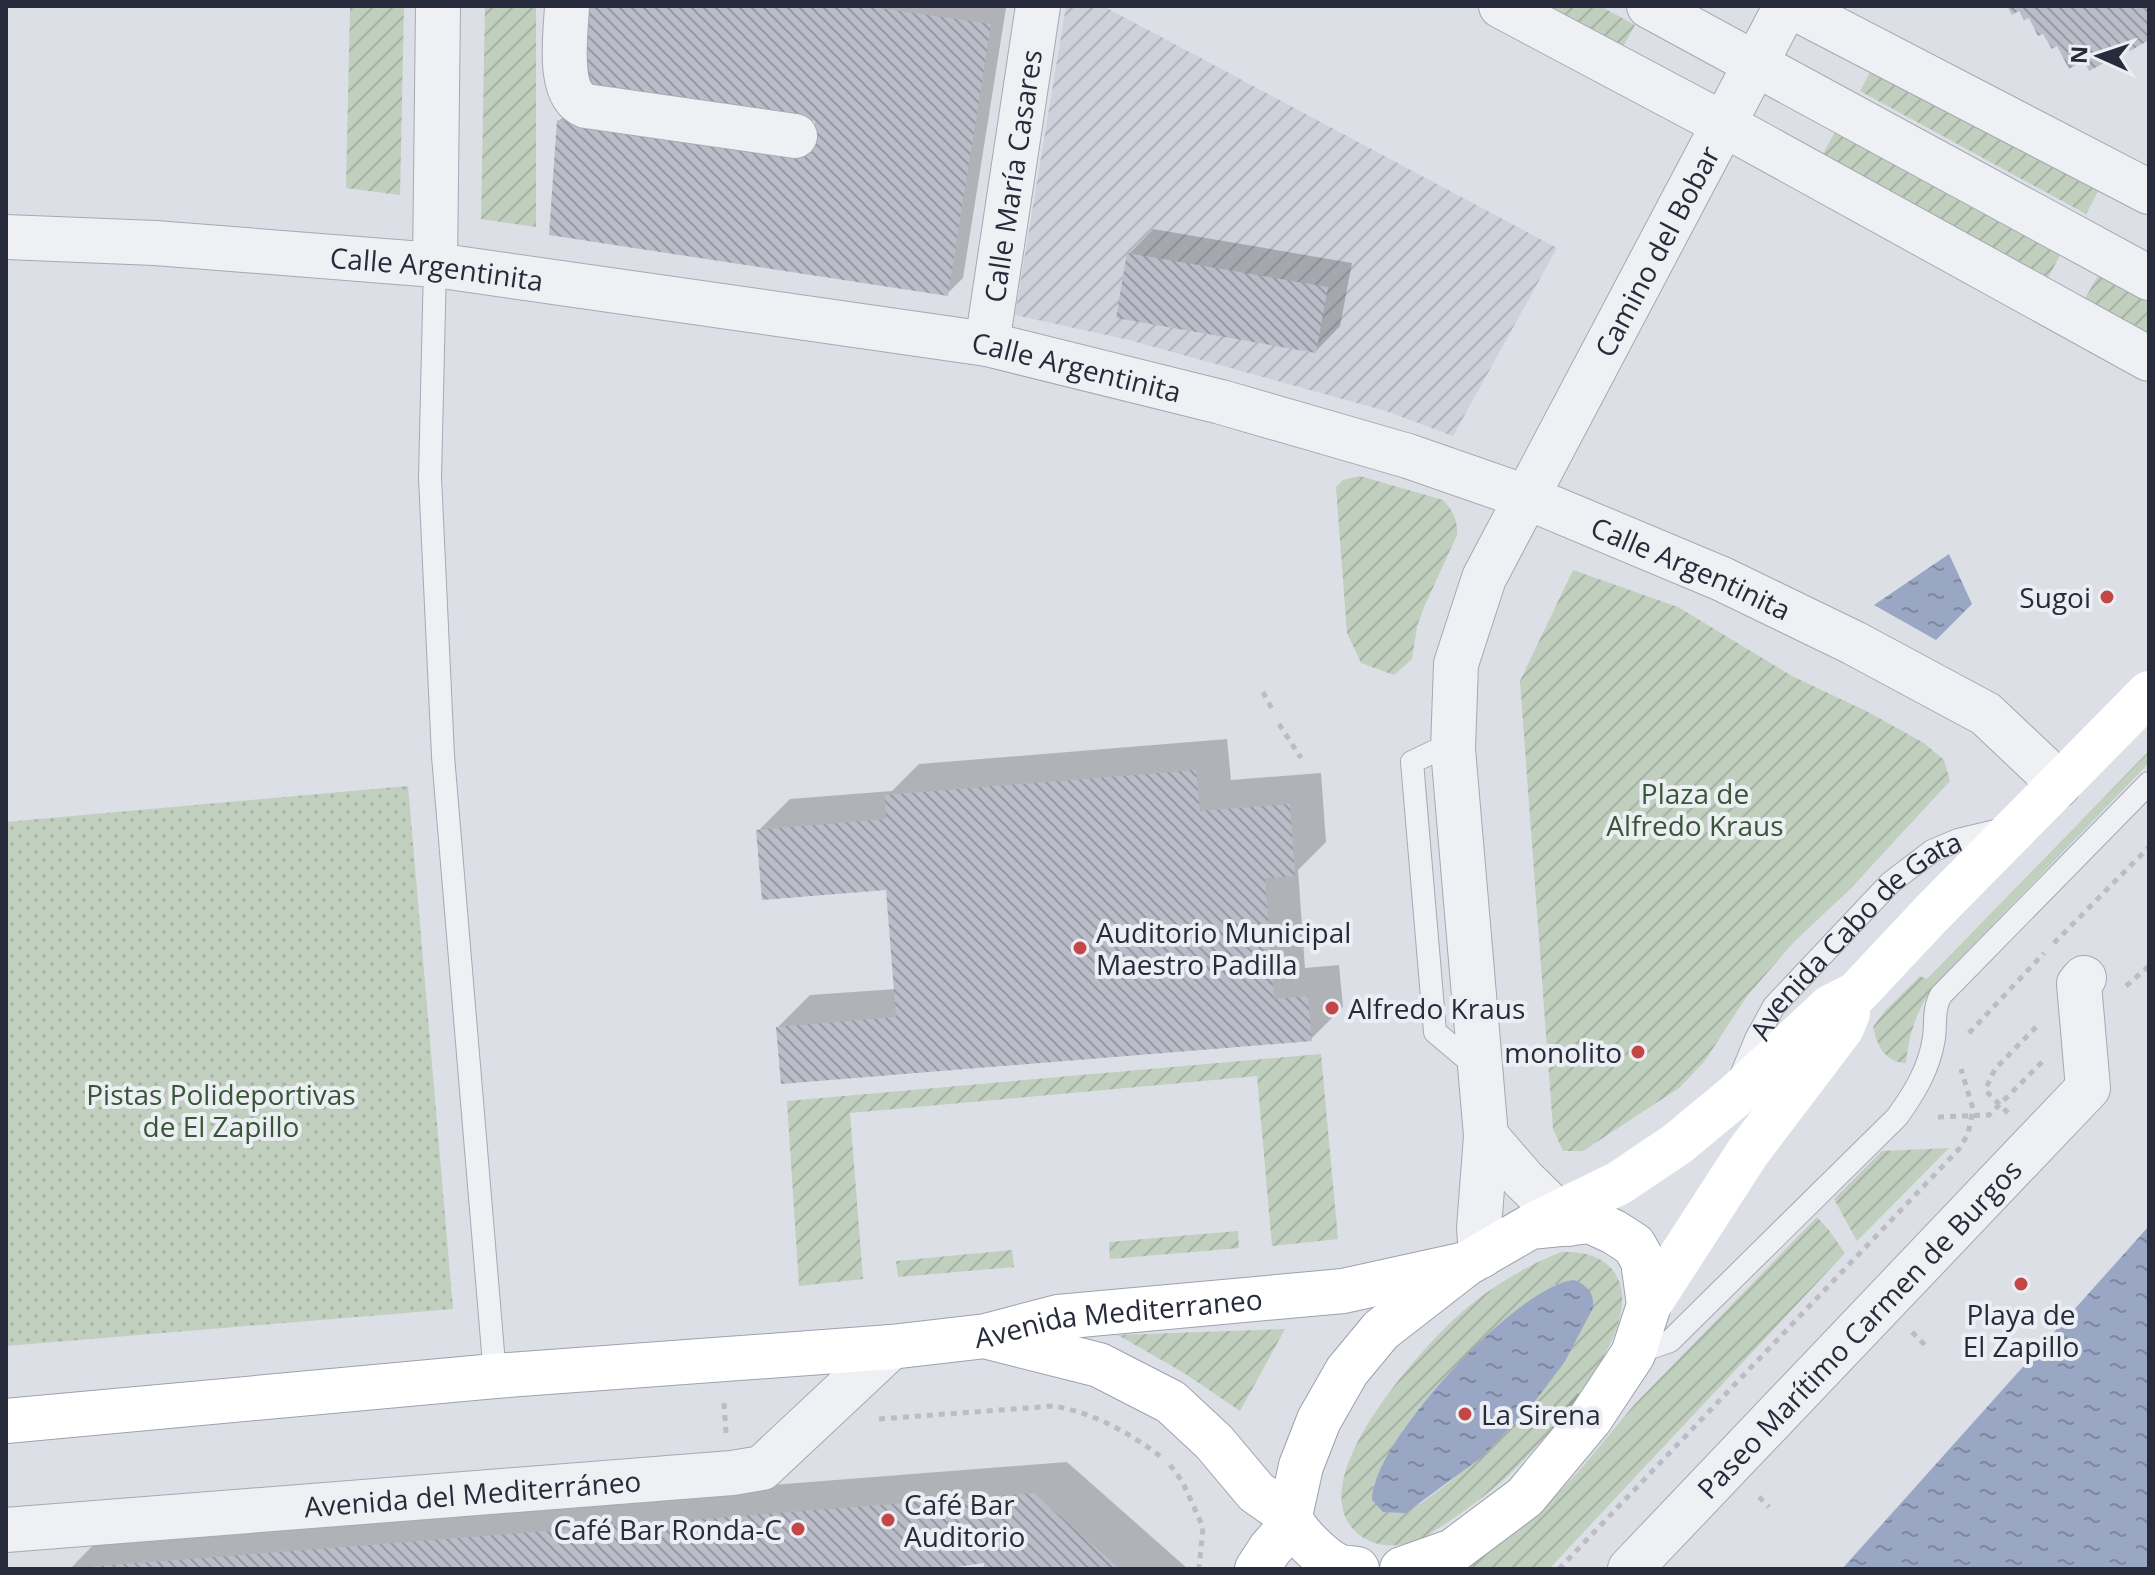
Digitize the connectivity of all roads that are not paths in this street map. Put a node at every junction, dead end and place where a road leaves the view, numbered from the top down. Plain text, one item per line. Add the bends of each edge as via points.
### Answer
1 (438, 6) edge
2 (567, 6) edge
3 (1038, 6) edge
4 (1501, 6) edge
5 (1649, 6) edge
6 (1789, 6) edge
7 (1755, 64) junction
8 (1723, 124) junction
9 (795, 136) dead end
10 (2149, 192) edge
11 (6, 237) edge
12 (435, 265) junction
13 (2149, 278) edge
14 (987, 344) junction
15 (2149, 359) edge
16 (1526, 497) junction
17 (2149, 693) edge
18 (2149, 783) edge
19 (2058, 786) junction
20 (2021, 825) junction
21 (1856, 994) junction
22 (2082, 995) road end
23 (1735, 1096) junction
24 (1486, 1136) junction
25 (1552, 1221) junction
26 (1474, 1260) junction
27 (1649, 1305) junction
28 (986, 1336) junction
29 (891, 1347) junction
30 (1633, 1354) junction
31 (495, 1376) junction
32 (6, 1421) edge
33 (1291, 1520) junction
34 (6, 1530) edge
35 (1257, 1569) edge
36 (1357, 1569) edge
37 (1402, 1569) edge
38 (1630, 1569) edge

1 - 12 street
2 - 9 street via 566,72 570,94 578,103
3 - 14 street, Calle María Casares
4 - 8 street
5 - 7 street
6 - 7 street, Camino del Bobar
6 - 10 street
7 - 8 street, Camino del Bobar
7 - 13 street
8 - 15 street
8 - 16 street, Camino del Bobar
11 - 12 street, Calle Argentinita
12 - 14 street, Calle Argentinita
12 - 31 lane via 430,477 443,756
14 - 16 street, Calle Argentinita via 1235,406
16 - 19 street, Calle Argentinita via 1722,579 1959,699 1986,714
16 - 24 street via 1484,578 1456,664 1453,749
17 - 19 main road, Avenida Cabo de Gata
18 - 30 lane via 1941,995 1924,1075 1897,1117 1670,1341
19 - 20 main road, Avenida Cabo de Gata
20 - 21 main road, Avenida Cabo de Gata
20 - 23 lane, Avenida Cabo de Gata via 1932,851 1890,883 1774,1006
21 - 23 main road, Avenida Cabo de Gata via 1830,1007
21 - 27 main road, Avenida Cabo de Gata via 1842,1028 1748,1152
22 - 38 street, Paseo Marítimo Carmen de Burgos via 2088,1088
23 - 25 main road, Avenida Cabo de Gata via 1631,1176
24 - 25 street
24 - 26 street
25 - 26 main road, Avenida Cabo de Gata
25 - 27 main road via 1590,1221 1634,1245 1643,1261
26 - 28 main road, Avenida Mediterraneo via 1343,1291 1058,1317
26 - 33 main road via 1381,1330 1347,1371 1301,1466
27 - 30 main road
28 - 29 main road
28 - 33 main road, Avenida Mediterraneo via 1099,1365 1171,1402 1256,1492
29 - 31 main road
29 - 34 street, Avenida del Mediterráneo via 762,1468
30 - 37 main road via 1590,1419 1525,1497 1453,1551
31 - 32 main road
33 - 35 main road
33 - 36 main road, Avenida Mediterraneo via 1338,1566

